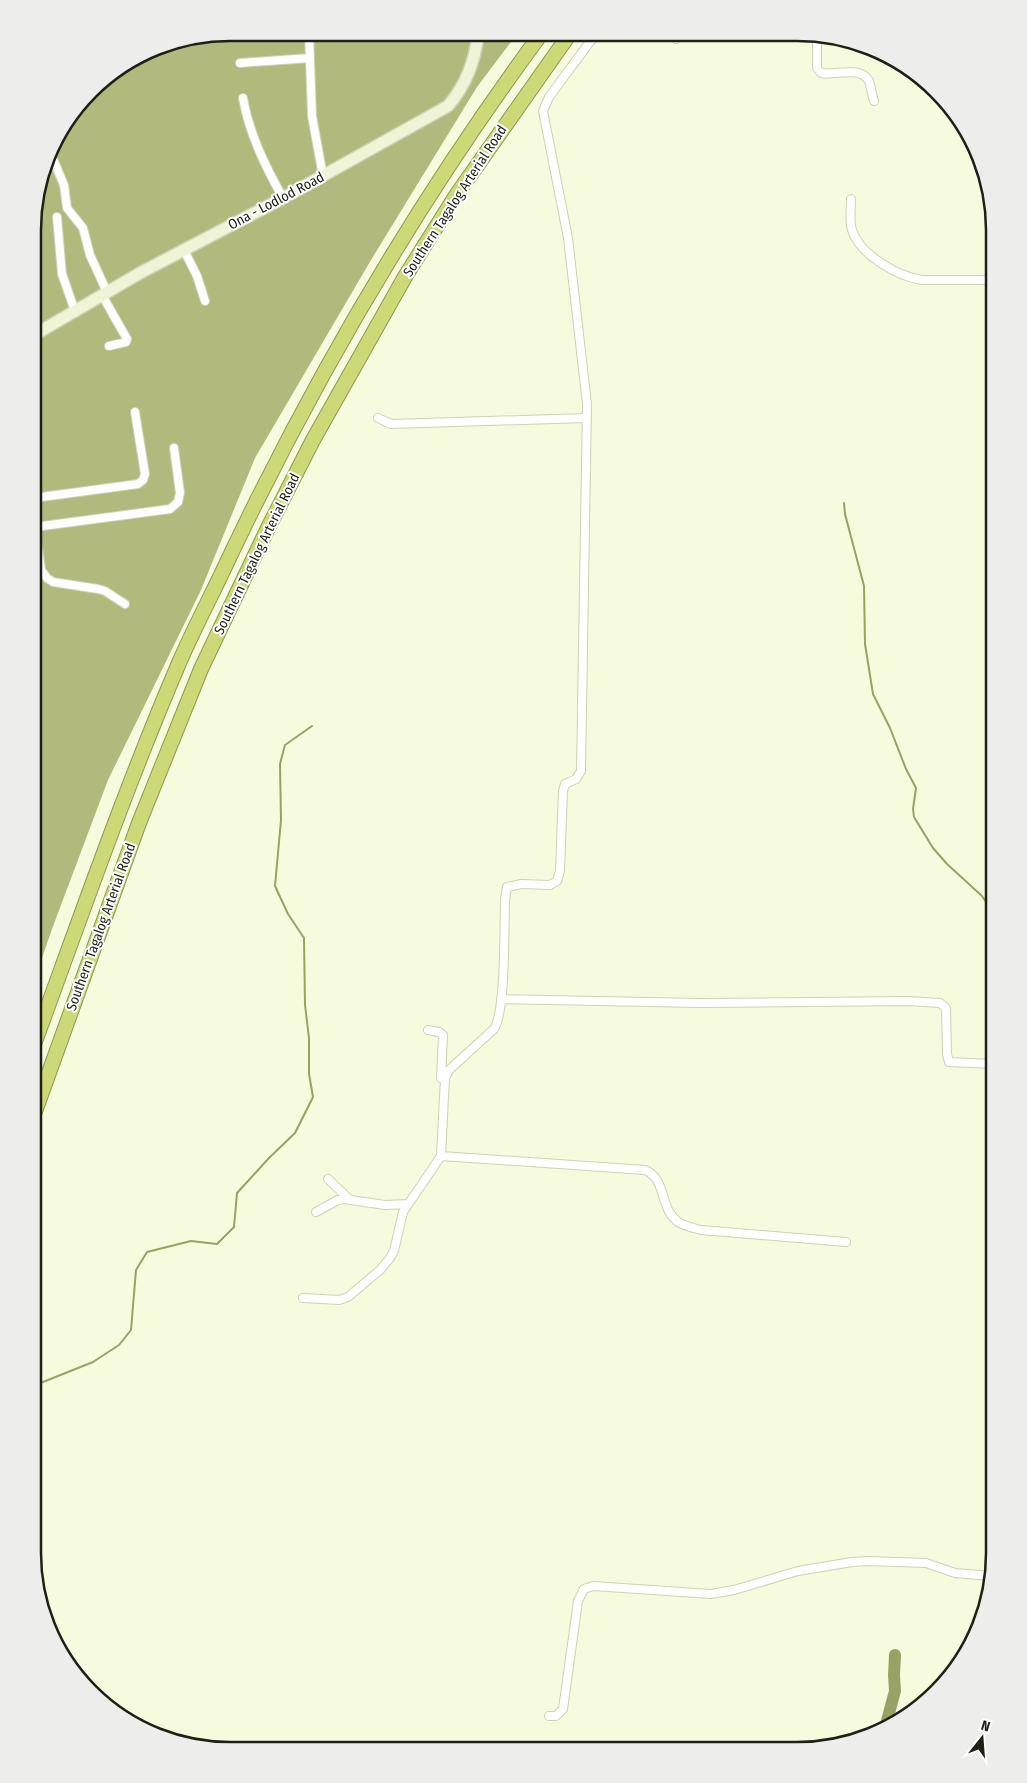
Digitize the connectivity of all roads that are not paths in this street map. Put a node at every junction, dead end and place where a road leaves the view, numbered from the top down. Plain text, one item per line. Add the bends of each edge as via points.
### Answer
1 (309, 41) edge
2 (477, 41) edge
3 (536, 41) edge
4 (565, 41) edge
5 (591, 41) edge
6 (817, 43) edge
7 (310, 58) junction
8 (240, 63) dead end
9 (243, 98) dead end
10 (874, 101) dead end
11 (54, 162) edge
12 (323, 176) junction
13 (283, 198) junction
14 (851, 199) dead end
15 (57, 217) dead end
16 (184, 250) junction
17 (986, 280) edge
18 (104, 294) junction
19 (205, 301) dead end
20 (75, 311) junction
21 (41, 331) edge
22 (109, 346) dead end
23 (134, 412) dead end
24 (378, 418) dead end
25 (586, 418) junction
26 (174, 448) dead end
27 (41, 497) edge
28 (41, 523) edge
29 (41, 570) edge
30 (125, 604) dead end
31 (501, 999) junction
32 (41, 1026) edge
33 (428, 1030) dead end
34 (986, 1064) edge
35 (445, 1078) junction
36 (41, 1095) edge
37 (441, 1156) junction
38 (328, 1179) dead end
39 (350, 1200) junction
40 (408, 1204) junction
41 (316, 1212) dead end
42 (846, 1242) dead end
43 (303, 1298) dead end
44 (984, 1575) edge
45 (549, 1716) dead end

1 - 7 street
2 - 12 main road, Ona - Lodlod Road via 467,76 448,106
3 - 32 highway, Southern Tagalog Arterial Road via 438,181 388,263 311,396 246,520 180,662 118,815
4 - 36 highway, Southern Tagalog Arterial Road via 457,194 406,275 313,440 268,528 201,670 139,823
5 - 25 street via 549,97 543,111 568,238
6 - 10 street via 821,73 862,74 868,81
7 - 8 street
7 - 12 street via 312,116
9 - 13 street via 247,120
11 - 18 street via 64,185 67,208 83,228
12 - 13 main road, Ona - Lodlod Road
13 - 16 main road, Ona - Lodlod Road
14 - 17 street via 852,230 861,247 879,262 914,279
15 - 20 street via 62,274
16 - 18 main road, Ona - Lodlod Road
16 - 19 street
18 - 20 main road, Ona - Lodlod Road
18 - 22 street via 127,339
20 - 21 main road, Ona - Lodlod Road
23 - 27 street via 145,474 143,480 138,484
24 - 25 street via 391,424
25 - 31 street via 581,770 576,779 565,784 563,791 557,881 550,885 507,887
26 - 28 street via 180,493 178,502 170,508
29 - 30 street via 53,582 105,591
31 - 34 street via 940,1003 946,1008 949,1062
31 - 35 street via 494,1029 449,1070
33 - 35 street via 443,1035 441,1078
35 - 37 street
37 - 40 street
37 - 42 street via 645,1170 657,1178 667,1209 679,1223 701,1230
38 - 39 street
39 - 40 street via 385,1205
39 - 41 street via 338,1200
40 - 43 street via 401,1218 394,1251 380,1270 348,1297 339,1300
44 - 45 street via 955,1573 926,1563 867,1561 798,1571 711,1594 593,1586 584,1589 578,1600 563,1709 556,1716

